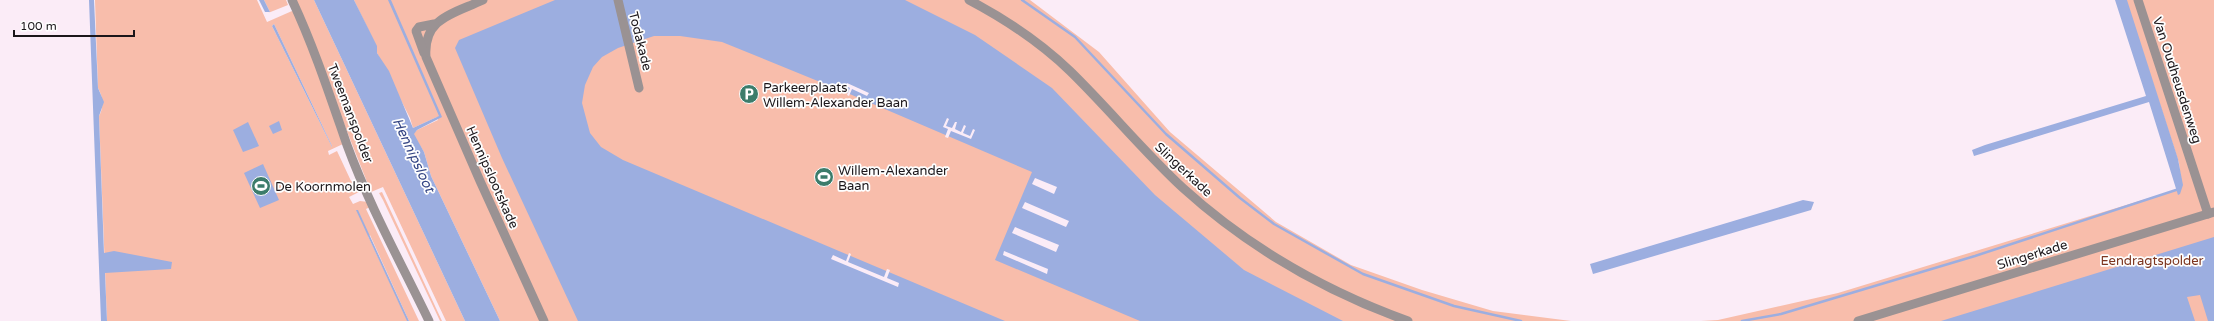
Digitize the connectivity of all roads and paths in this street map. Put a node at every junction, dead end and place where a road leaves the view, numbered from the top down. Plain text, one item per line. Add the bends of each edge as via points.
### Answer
1 (292, 0) edge
2 (483, 0) edge
3 (618, 0) edge
4 (969, 0) edge
5 (2138, 0) edge
6 (434, 24) junction
7 (426, 57) junction
8 (639, 88) dead end
9 (2211, 213) edge
10 (429, 321) edge
11 (544, 321) edge
12 (1408, 321) edge
13 (1858, 321) edge

1 - 10 street, Tweemanspolder via 336,108 356,166
2 - 6 street
3 - 8 street, Todakade
4 - 12 street, Slingerkade via 1013,26 1069,71 1133,139 1220,220 1258,247 1326,286
5 - 9 street, Van Oudheusdenweg
6 - 7 street, Hennipslootskade via 426,41
6 - 7 street via 419,27 416,31
7 - 11 street, Hennipslootskade
9 - 13 street, Slingerkade

